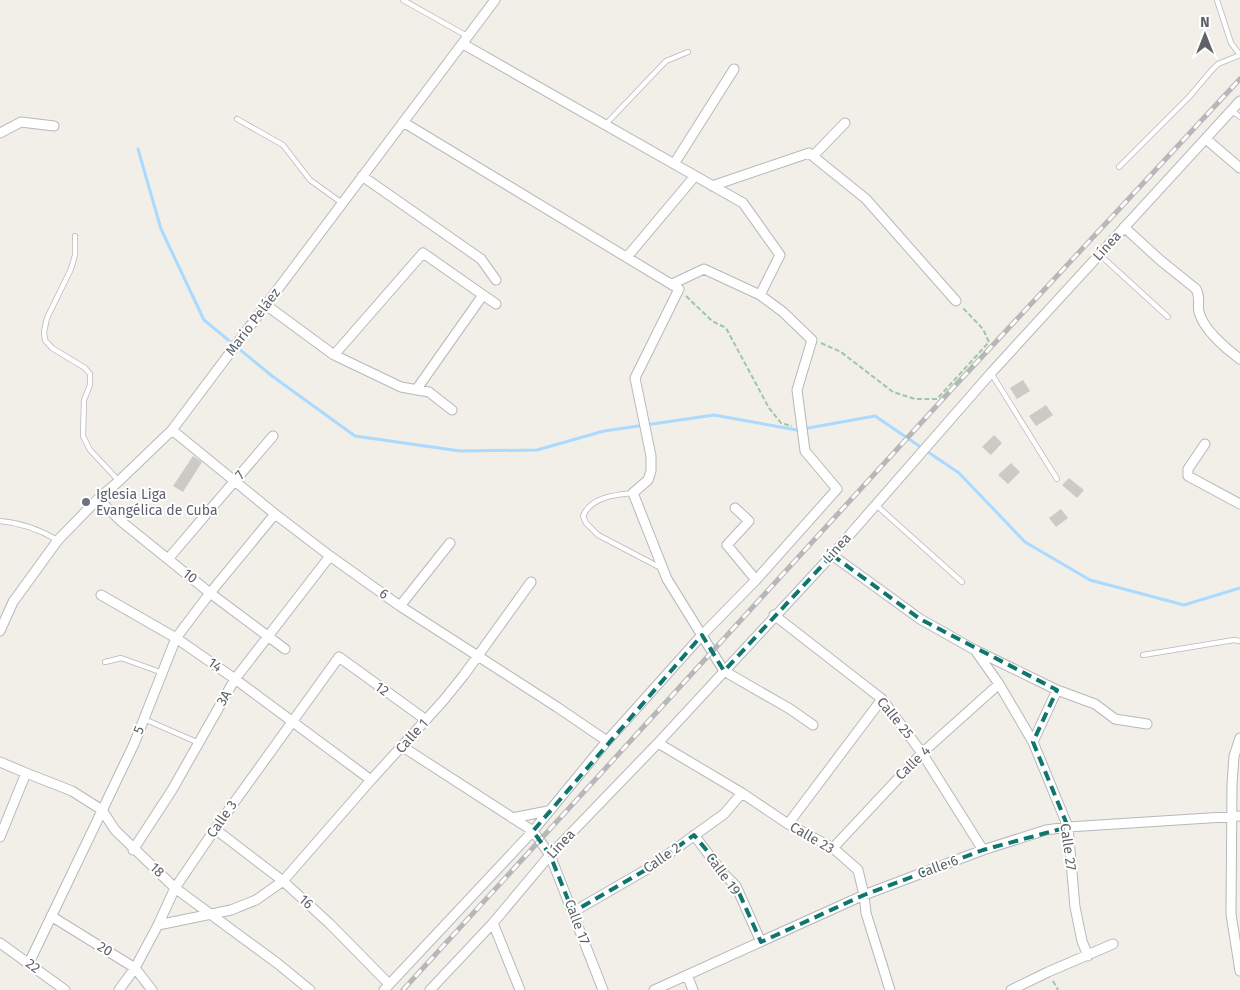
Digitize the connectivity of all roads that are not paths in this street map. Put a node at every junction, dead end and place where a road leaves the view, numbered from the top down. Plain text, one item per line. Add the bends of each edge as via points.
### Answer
1 (403, 0) edge
2 (496, 0) edge
3 (1217, 0) edge
4 (466, 41) junction
5 (688, 52) dead end
6 (1240, 55) edge
7 (734, 69) dead end
8 (1240, 100) edge
9 (1231, 110) junction
10 (1240, 117) edge
11 (237, 119) dead end
12 (403, 122) junction
13 (844, 123) dead end
14 (605, 125) junction
15 (54, 126) dead end
16 (0, 133) edge
17 (1206, 138) junction
18 (812, 156) junction
19 (674, 164) junction
20 (1119, 167) dead end
21 (1240, 168) edge
22 (362, 176) junction
23 (695, 176) junction
24 (712, 186) junction
25 (342, 203) junction
26 (1124, 227) junction
27 (75, 236) dead end
28 (1099, 254) junction
29 (627, 257) junction
30 (496, 280) dead end
31 (675, 287) junction
32 (760, 295) junction
33 (483, 296) junction
34 (956, 301) road end
35 (496, 304) dead end
36 (266, 305) junction
37 (1168, 317) dead end
38 (334, 354) junction
39 (1240, 358) edge
40 (991, 373) junction
41 (416, 390) junction
42 (452, 410) dead end
43 (172, 430) junction
44 (273, 436) dead end
45 (1205, 444) dead end
46 (1057, 479) dead end
47 (236, 480) junction
48 (119, 482) junction
49 (633, 494) junction
50 (98, 499) junction
51 (1240, 504) edge
52 (876, 505) junction
53 (735, 508) dead end
54 (275, 514) junction
55 (0, 521) edge
56 (58, 540) junction
57 (450, 543) dead end
58 (832, 554) junction
59 (330, 556) junction
60 (168, 559) junction
61 (663, 569) junction
62 (756, 580) junction
63 (531, 582) dead end
64 (962, 582) dead end
65 (210, 593) junction
66 (101, 595) dead end
67 (400, 606) junction
68 (3, 614) edge
69 (774, 615) junction
70 (0, 631) edge
71 (702, 635) junction
72 (267, 636) junction
73 (176, 638) junction
74 (1240, 641) edge
75 (285, 649) dead end
76 (975, 650) junction
77 (477, 655) junction
78 (1144, 655) dead end
79 (339, 657) joint
80 (105, 662) dead end
81 (724, 671) junction
82 (162, 673) junction
83 (235, 678) junction
84 (999, 684) junction
85 (1057, 690) junction
86 (882, 699) junction
87 (144, 719) junction
88 (426, 720) junction
89 (292, 722) junction
90 (1147, 724) dead end
91 (812, 725) dead end
92 (1240, 738) edge
93 (607, 742) junction
94 (1033, 742) junction
95 (199, 743) junction
96 (658, 743) junction
97 (403, 747) junction
98 (922, 753) junction
99 (0, 762) edge
100 (26, 773) junction
101 (371, 780) junction
102 (742, 793) junction
103 (102, 810) junction
104 (548, 811) junction
105 (1236, 817) edge
106 (512, 818) junction
107 (788, 824) junction
108 (1068, 827) junction
109 (215, 829) junction
110 (533, 831) junction
111 (694, 835) junction
112 (0, 837) edge
113 (833, 848) junction
114 (134, 850) junction
115 (983, 850) junction
116 (550, 855) junction
117 (283, 881) junction
118 (175, 888) junction
119 (864, 895) junction
120 (573, 912) junction
121 (212, 915) junction
122 (52, 916) junction
123 (493, 923) junction
124 (158, 925) junction
125 (761, 942) junction
126 (0, 943) edge
127 (1113, 944) dead end
128 (1088, 956) junction
129 (29, 963) junction
130 (135, 968) junction
131 (1240, 970) edge
132 (687, 975) junction
133 (386, 987) edge
134 (65, 990) edge
135 (119, 990) edge
136 (152, 990) edge
137 (310, 990) edge
138 (430, 990) edge
139 (520, 990) edge
140 (603, 990) edge
141 (654, 990) edge
142 (692, 990) edge
143 (890, 990) edge
144 (1011, 990) edge

1 - 4 lane
2 - 4 street, Mario Peláez
3 - 6 lane via 1231,43
4 - 12 street, Mario Peláez
4 - 14 street
5 - 14 lane via 666,61
6 - 20 lane via 1218,64
7 - 19 street
8 - 9 street, Línea
9 - 10 lane
9 - 17 street, Línea
11 - 25 lane via 283,145 310,180
12 - 22 street, Mario Peláez
12 - 29 street
13 - 18 street
14 - 19 street
15 - 16 street via 20,122
17 - 21 street
17 - 26 street, Línea
18 - 24 street via 809,153
18 - 34 street via 866,199
19 - 23 street
22 - 25 street, Mario Peláez
22 - 30 street via 481,259
23 - 24 street
23 - 29 street
24 - 32 street via 742,203 780,255
25 - 36 street, Mario Peláez
26 - 28 street, Línea
26 - 39 street via 1196,289 1202,320 1225,348
27 - 48 lane via 71,269 48,318 45,340 90,374 84,400 84,436 90,450
28 - 37 lane
28 - 40 street, Línea
29 - 31 street
31 - 32 street via 704,269
31 - 49 street via 635,378 651,456 651,471 648,480
32 - 62 street, Línea via 812,340 797,390 805,450 837,489
33 - 35 street
33 - 38 street via 423,253
33 - 41 street
36 - 38 street
36 - 43 street, Mario Peláez
38 - 41 street via 401,387
40 - 46 lane
40 - 52 street, Línea
41 - 42 street via 430,392
43 - 47 street, 6
43 - 48 street, Mario Peláez
44 - 47 street, 7
45 - 51 street via 1188,469 1188,476
47 - 54 street, 6
47 - 60 street, 7
48 - 50 street, Mario Peláez
49 - 61 street
49 - 61 lane via 611,496 587,507 586,523 598,535
50 - 56 street, Mario Peláez
50 - 60 street, 10
52 - 58 street, Línea
52 - 64 lane
53 - 62 street via 749,520 727,545
54 - 59 street, 6
54 - 65 street, 5
55 - 56 lane via 23,524
56 - 68 street, Mario Peláez
57 - 67 street
58 - 69 street, Línea
58 - 76 street, Calle 27 via 920,619
59 - 67 street, 6
59 - 72 street, 3A
60 - 65 street, 10
61 - 71 street
62 - 71 street, Línea
63 - 77 street, Calle 1
65 - 72 street, 10
65 - 73 street, 5
66 - 73 street, 14
67 - 77 street, 6
68 - 70 street, Mario Peláez
69 - 81 street, Línea
69 - 86 street, Calle 25
71 - 81 street
71 - 93 street, Línea
72 - 75 street, 10
72 - 83 street, 3A
73 - 82 street, 5
73 - 83 street, 14
74 - 78 lane
76 - 84 street, Calle 27
76 - 85 street, Calle 27
77 - 88 street, Calle 1
77 - 93 street, 6
79 - 88 street, 12
79 - 89 street, Calle 3
80 - 82 lane via 121,658
81 - 91 street via 790,708
81 - 96 street, Línea
82 - 87 street, 5
83 - 89 street, 14
83 - 95 street, 3A
84 - 94 street, Calle 27
84 - 98 street, Calle 4
85 - 90 street, Calle 27 via 1095,704 1115,720
85 - 94 street
86 - 98 street, Calle 25
86 - 107 street
87 - 95 lane
87 - 103 street, 5
88 - 97 street, Calle 1
89 - 101 street, 14
89 - 109 street, Calle 3
92 - 105 street via 1234,756
93 - 104 street, Línea
94 - 108 street, Calle 27
95 - 114 street, 3A
96 - 102 street, Calle 23
96 - 116 street, Línea
97 - 101 street, Calle 1
97 - 106 street
98 - 113 street, Calle 4
98 - 115 street, Calle 25
99 - 100 street, 18
100 - 103 street, 18 via 72,790
100 - 112 street
101 - 117 street, Calle 1
102 - 107 street, Calle 23
102 - 111 street, Calle 2 via 724,814
103 - 114 street, 18 via 114,830
103 - 122 street, 5
104 - 106 street
104 - 110 street, Línea
105 - 108 street, Calle 6
105 - 131 street via 1231,914
106 - 110 street
107 - 113 street, Calle 23
108 - 115 street, Calle 6 via 1046,830
108 - 128 street, Calle 27 via 1075,907
109 - 117 street, 16
109 - 118 street, Calle 3
110 - 116 street
110 - 133 street, Línea
111 - 120 street, Calle 2 via 649,868
111 - 125 street, Calle 19 via 736,886
113 - 119 street, Calle 23 via 858,870
114 - 118 street, 18
115 - 119 street, Calle 6
116 - 120 street, Calle 17
116 - 123 street, Línea
117 - 121 street, Calle 1 via 256,900
117 - 133 street, 16 via 330,924
118 - 121 street, 18
118 - 124 street, Calle 3
119 - 125 street, Calle 6
119 - 143 street, Calle 23 via 866,913
120 - 140 street, Calle 17
121 - 124 street, Calle 1
121 - 137 street, 18
122 - 129 street, 5
122 - 130 street, 20
123 - 138 street, Línea
123 - 139 street
124 - 130 street, Calle 3
125 - 132 street, Calle 6
126 - 129 street, 22
127 - 128 street
128 - 144 street
129 - 134 street, 22
130 - 135 street, Calle 3
130 - 136 street, 20
132 - 141 street, Calle 6
132 - 142 street

